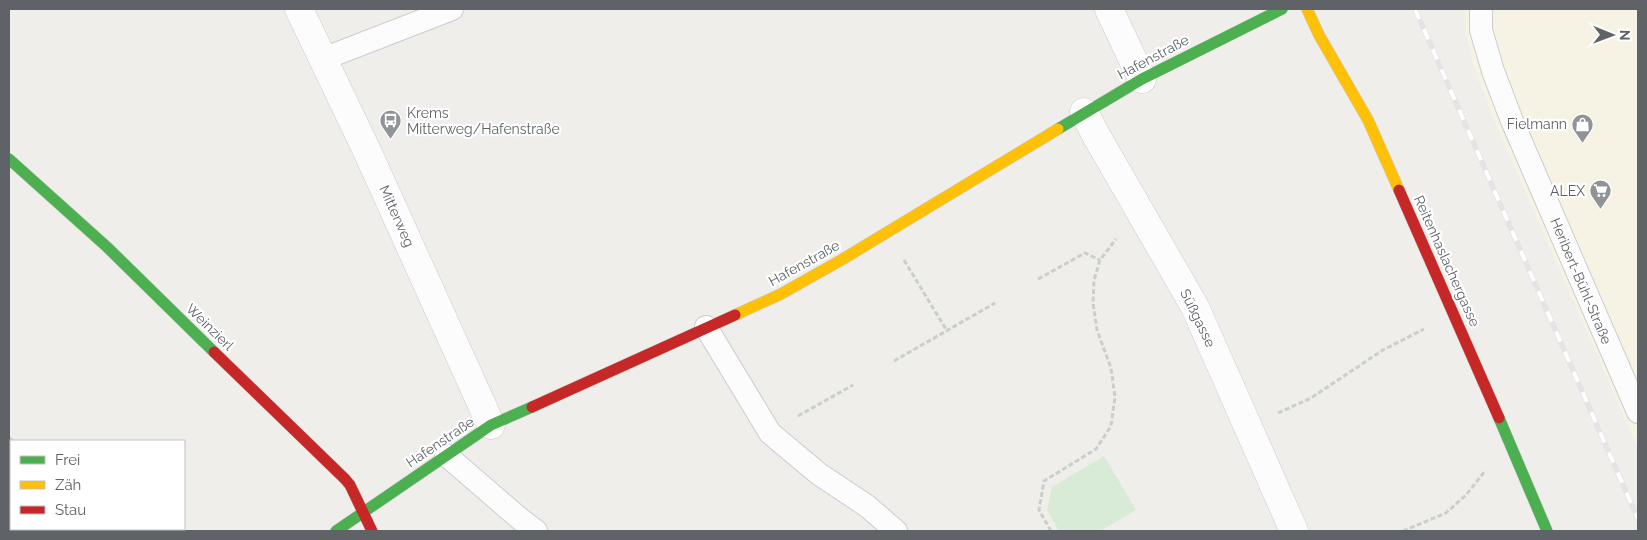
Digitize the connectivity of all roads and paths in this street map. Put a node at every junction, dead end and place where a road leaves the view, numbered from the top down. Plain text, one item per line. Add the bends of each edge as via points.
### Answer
1 (299, 9) edge
2 (452, 9) edge
3 (1108, 9) edge
4 (1282, 9) edge
5 (1308, 9) edge
6 (1481, 9) edge
7 (324, 59) junction
8 (1142, 79) junction
9 (1084, 112) junction
10 (9, 159) edge
11 (1120, 235) dead end
12 (904, 259) dead end
13 (1100, 260) junction
14 (1038, 279) dead end
15 (995, 304) dead end
16 (1429, 326) dead end
17 (706, 327) junction
18 (947, 331) junction
19 (894, 361) dead end
20 (853, 385) dead end
21 (825, 401) dead end
22 (1638, 412) edge
23 (491, 425) junction
24 (1248, 427) junction
25 (446, 455) junction
26 (1488, 466) dead end
27 (363, 513) junction
28 (336, 531) edge
29 (372, 531) edge
30 (536, 531) edge
31 (896, 531) edge
32 (1051, 531) edge
33 (1294, 531) edge
34 (1403, 531) edge
35 (1547, 531) edge

1 - 7 street, Mitterweg
2 - 7 lane
3 - 8 street
4 - 8 street, Hafenstraße
5 - 35 street, Reitenhaslachergasse via 1319,35 1368,120
6 - 22 lane, Heribert-Bühl-Straße via 1481,30 1512,121 1598,304
7 - 23 street, Mitterweg
8 - 9 street, Hafenstraße
9 - 17 street, Hafenstraße via 781,294
9 - 24 street, Süßgasse via 1195,307
10 - 27 street, Weinzierl via 107,247 345,479
11 - 13 path
12 - 18 path
13 - 14 path via 1085,253
13 - 32 path via 1094,280 1093,303 1097,330 1111,368 1115,397 1111,426 1096,449 1044,481 1039,510
15 - 18 path
16 - 24 path via 1383,350 1311,398
17 - 23 street, Hafenstraße
17 - 31 lane via 770,432 819,474 867,506
18 - 19 path
20 - 21 path
23 - 25 street, Hafenstraße
24 - 33 street, Süßgasse
25 - 27 street, Hafenstraße
25 - 30 lane
26 - 34 path via 1467,494 1446,513
27 - 28 street, Hafenstraße
27 - 29 street, Weinzierl

